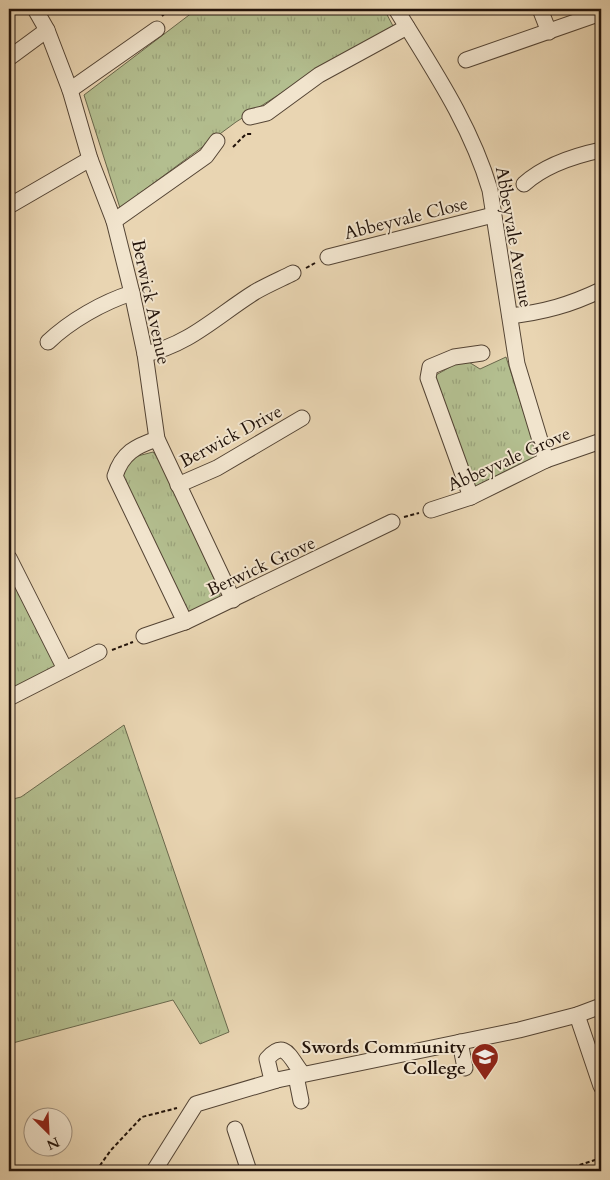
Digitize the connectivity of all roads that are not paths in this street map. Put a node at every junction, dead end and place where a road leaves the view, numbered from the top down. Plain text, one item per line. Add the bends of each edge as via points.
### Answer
1 (35, 9) edge
2 (396, 9) edge
3 (540, 9) edge
4 (601, 13) edge
5 (156, 21) road end
6 (407, 27) junction
7 (47, 30) junction
8 (549, 32) junction
9 (9, 58) edge
10 (466, 60) dead end
11 (70, 90) junction
12 (250, 117) dead end
13 (216, 141) dead end
14 (601, 150) edge
15 (90, 159) junction
16 (524, 184) road end
17 (9, 206) edge
18 (493, 215) junction
19 (114, 221) junction
20 (328, 257) road end
21 (293, 273) road end
22 (601, 290) edge
23 (132, 293) junction
24 (510, 316) junction
25 (48, 342) dead end
26 (482, 353) dead end
27 (144, 354) junction
28 (302, 418) dead end
29 (157, 439) junction
30 (601, 441) edge
31 (546, 460) junction
32 (178, 485) junction
33 (471, 497) junction
34 (431, 510) road end
35 (392, 522) road end
36 (9, 558) edge
37 (233, 600) junction
38 (185, 622) junction
39 (144, 636) road end
40 (99, 652) road end
41 (65, 669) junction
42 (9, 698) edge
43 (601, 1006) edge
44 (577, 1015) junction
45 (460, 1042) junction
46 (465, 1068) dead end
47 (300, 1075) junction
48 (277, 1080) junction
49 (601, 1086) edge
50 (301, 1102) dead end
51 (235, 1129) dead end
52 (154, 1171) edge
53 (249, 1171) edge

1 - 7 street, Berwick Avenue
2 - 6 street, Abbeyvale Avenue
3 - 8 street
4 - 8 street
5 - 11 street
6 - 12 street via 319,75 267,113
6 - 18 street, Abbeyvale Avenue via 463,120 483,165
7 - 9 street
7 - 11 street, Berwick Avenue
8 - 10 street
11 - 15 street, Berwick Avenue
13 - 19 street via 206,156
14 - 16 street via 580,154 538,172
15 - 17 street
15 - 19 street, Berwick Avenue
18 - 20 street, Abbeyvale Close
18 - 24 street, Abbeyvale Avenue
19 - 23 street, Berwick Avenue
21 - 27 street via 255,292 200,331 165,350
22 - 24 street via 572,304
23 - 25 street via 120,296 63,328
23 - 27 street, Berwick Avenue
24 - 31 street, Abbeyvale Avenue via 518,364
26 - 33 street via 454,357 430,367 428,378
27 - 29 street, Berwick Avenue
28 - 32 street, Berwick Drive via 217,468
29 - 32 street, Berwick Avenue
29 - 38 street via 135,447 120,462 115,476
30 - 31 street, Abbeyvale Grove
31 - 33 street, Abbeyvale Grove
32 - 37 street, Berwick Avenue
33 - 34 street, Abbeyvale Grove
35 - 37 street, Berwick Grove
36 - 41 street
37 - 38 street, Berwick Grove
38 - 39 street, Berwick Grove
40 - 41 street
41 - 42 street
43 - 44 street
44 - 45 street
44 - 49 street
45 - 46 street
45 - 47 street
47 - 48 street
47 - 48 street via 289,1053 274,1051 267,1059 271,1076
47 - 50 street
48 - 52 street via 196,1104
51 - 53 street

